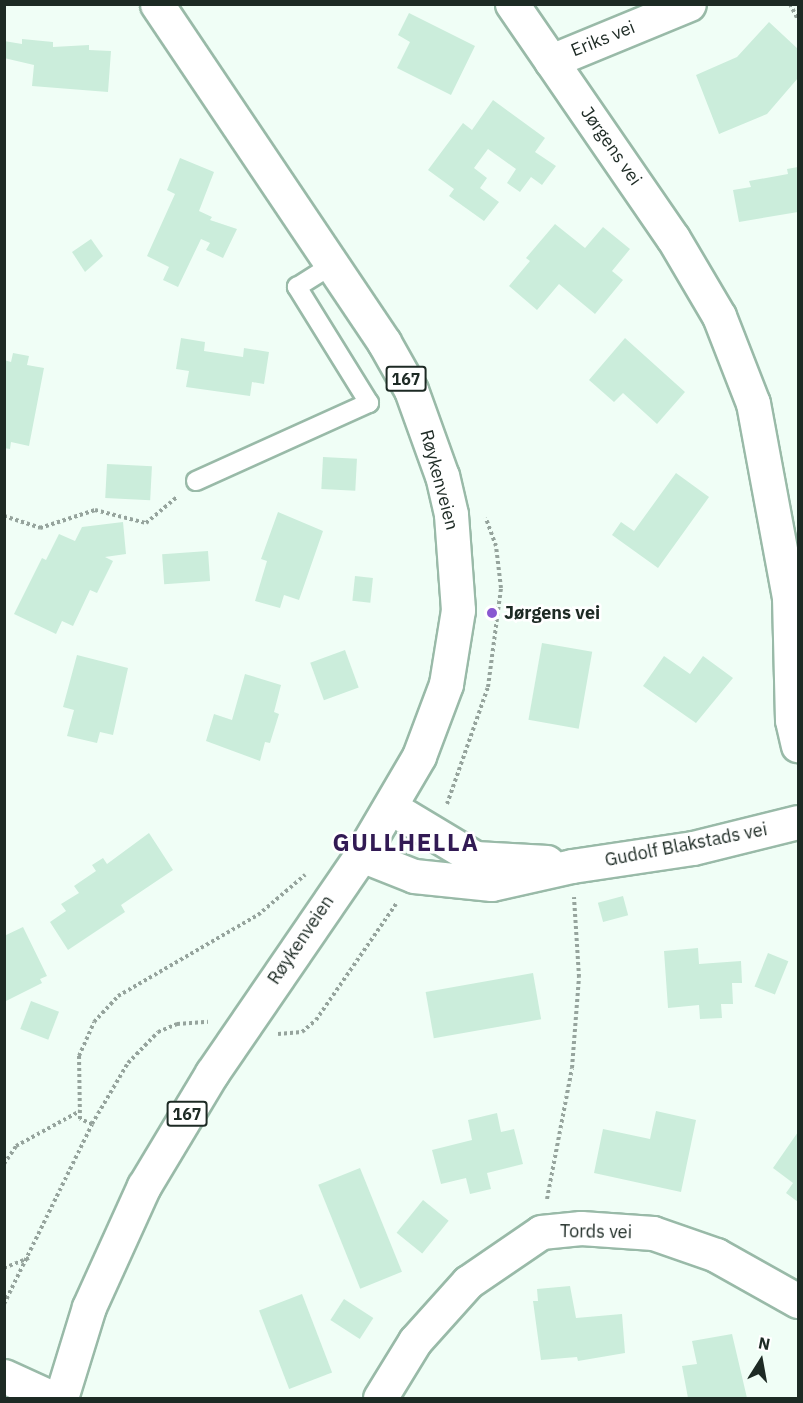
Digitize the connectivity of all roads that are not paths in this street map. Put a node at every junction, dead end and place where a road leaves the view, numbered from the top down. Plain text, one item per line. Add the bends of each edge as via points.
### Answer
1 (157, 4) edge
2 (512, 4) edge
3 (689, 4) edge
4 (551, 60) junction
5 (332, 265) junction
6 (196, 481) road end
7 (794, 596) edge
8 (798, 745) edge
9 (390, 807) junction
10 (798, 822) edge
11 (361, 855) junction
12 (573, 875) junction
13 (798, 1301) edge
14 (4, 1376) edge
15 (52, 1398) edge
16 (61, 1398) edge
17 (380, 1398) edge

1 - 5 street, Røykenveien / 167
2 - 4 street, Jørgens vei
3 - 4 street, Eriks vei
4 - 7 street, Jørgens vei via 626,166 719,316 753,403
5 - 6 lane via 297,287 369,403
5 - 9 street, Røykenveien / 167 via 411,390 442,476 455,539 458,610 446,684 419,756
7 - 8 street, Jørgens vei via 792,720
9 - 11 street, Røykenveien / 167
9 - 12 street, Gudolf Blakstads vei via 475,858
10 - 12 street, Gudolf Blakstads vei
11 - 12 street, Gudolf Blakstads vei via 414,876 492,884
11 - 16 street, Røykenveien / 167 via 212,1073 144,1186 89,1307
13 - 17 street, Tords vei via 716,1255 653,1233 581,1228 541,1232 468,1281 415,1341
14 - 15 street

